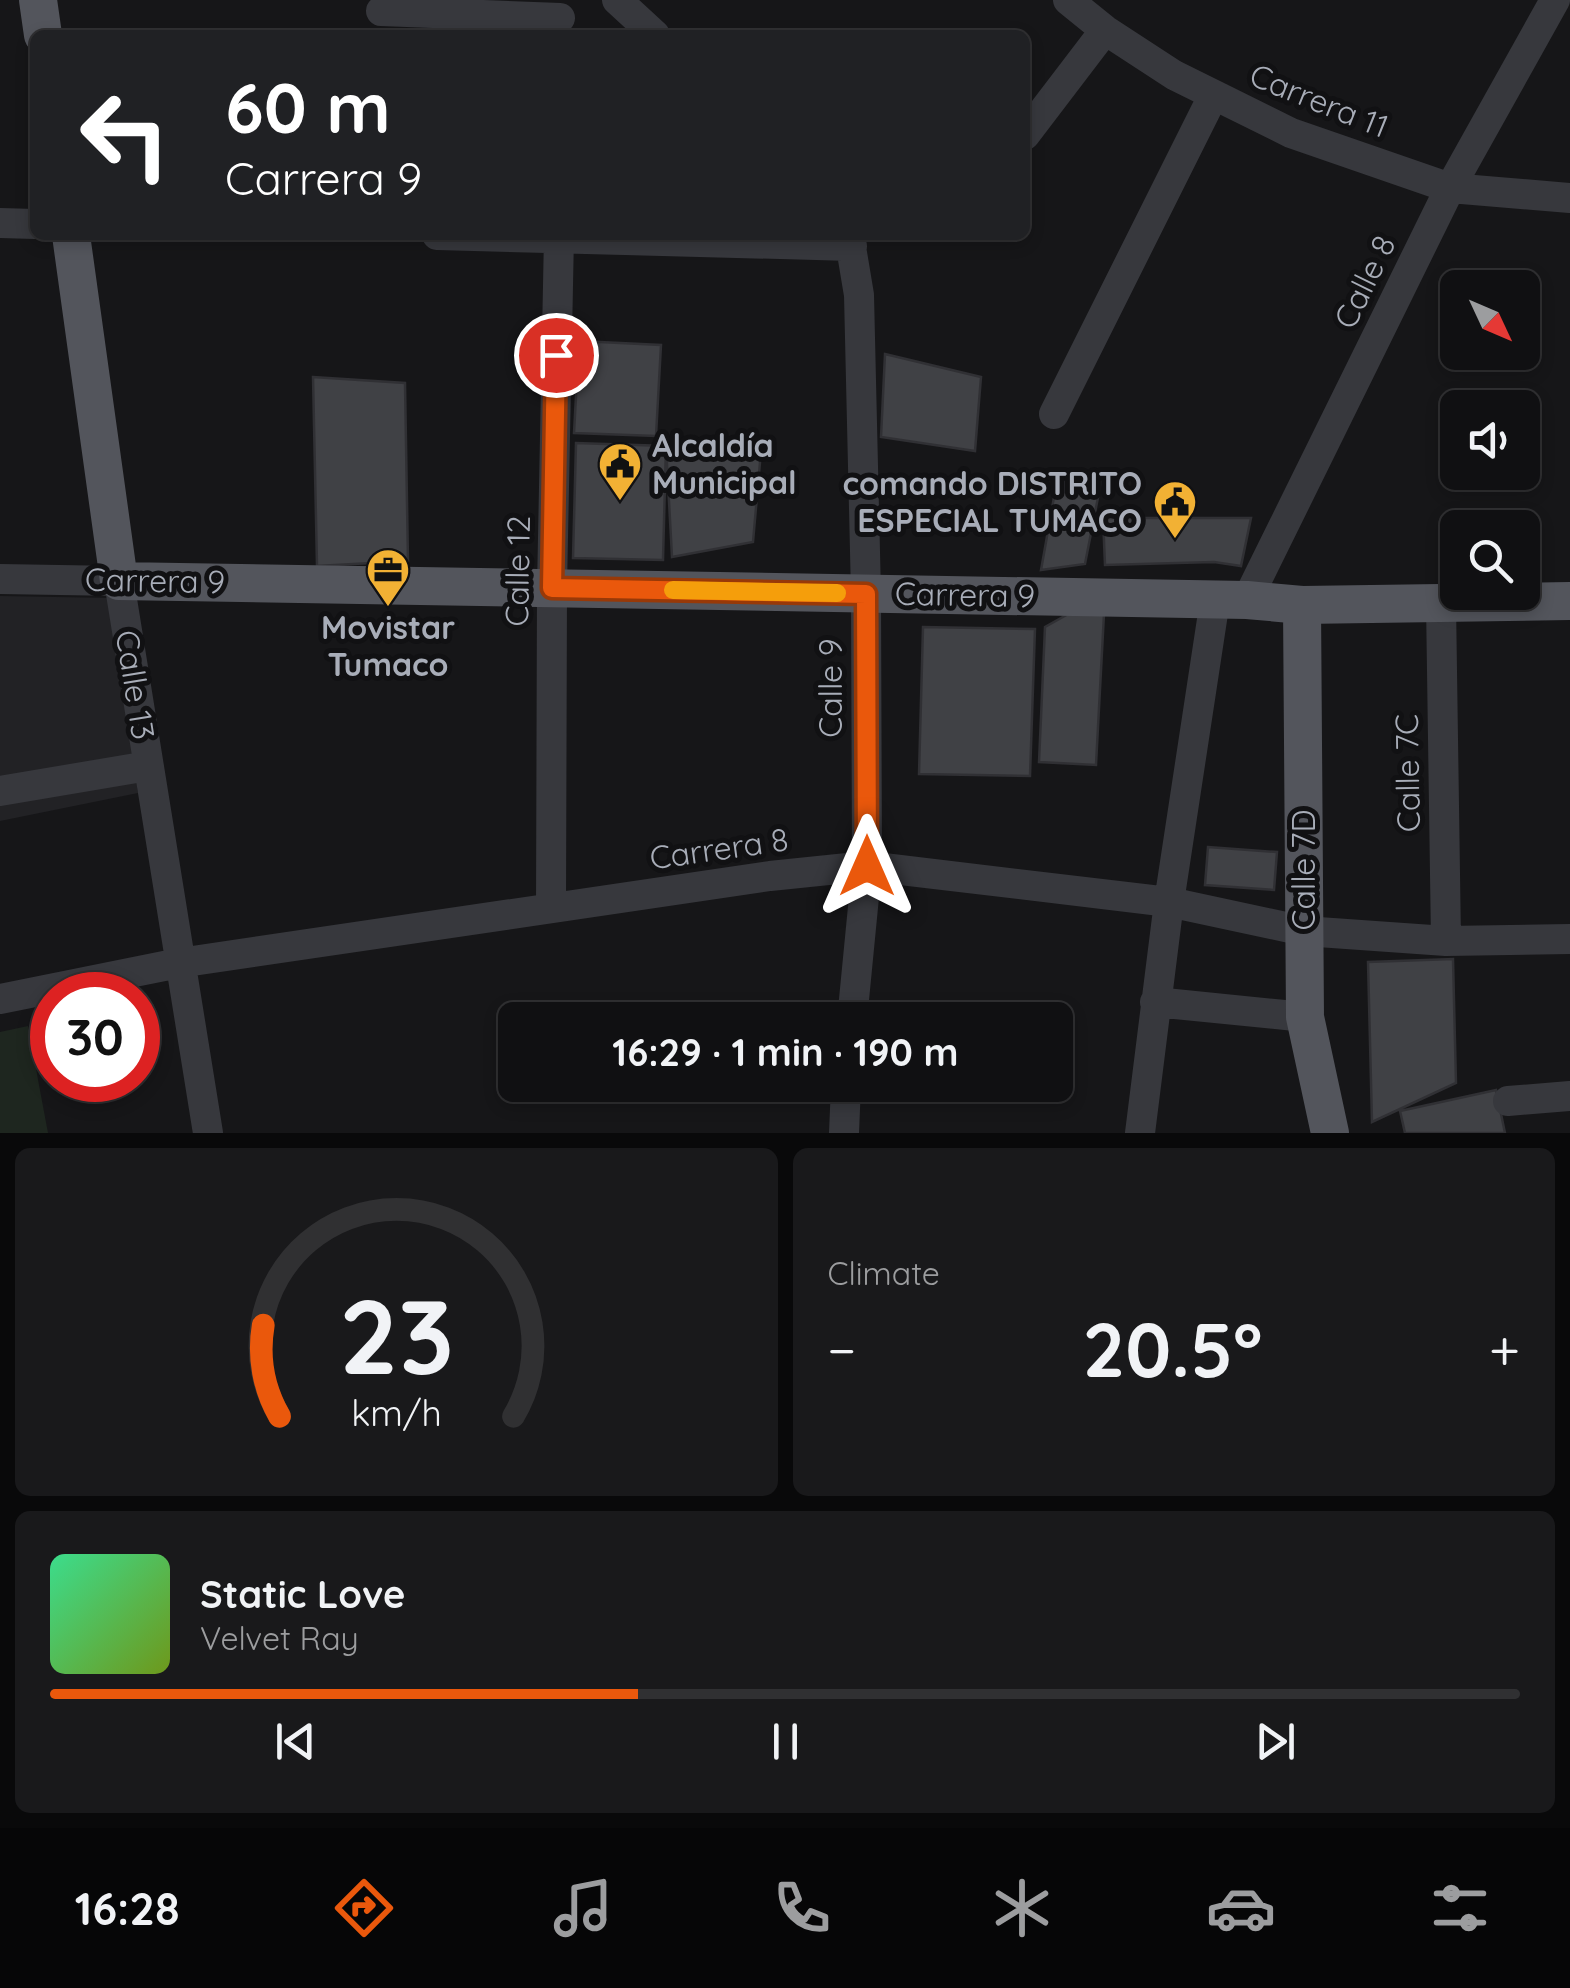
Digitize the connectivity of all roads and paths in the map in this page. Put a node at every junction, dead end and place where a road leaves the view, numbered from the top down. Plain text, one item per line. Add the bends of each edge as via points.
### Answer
1 (38, 0) edge
2 (618, 0) edge
3 (1068, 0) edge
4 (1555, 0) edge
5 (381, 10) dead end
6 (560, 18) edge
7 (42, 30) edge
8 (651, 30) edge
9 (1104, 30) junction
10 (1212, 96) junction
11 (1030, 129) edge
12 (1450, 188) junction
13 (1570, 198) edge
14 (0, 223) edge
15 (30, 224) edge
16 (72, 240) edge
17 (559, 240) edge
18 (851, 240) edge
19 (1054, 414) dead end
20 (0, 579) edge
21 (119, 581) junction
22 (552, 588) junction
23 (866, 594) junction
24 (1231, 600) junction
25 (1540, 601) edge
26 (1570, 601) edge
27 (1440, 603) edge
28 (1302, 605) junction
29 (1441, 610) edge
30 (148, 766) junction
31 (0, 791) edge
32 (867, 866) junction
33 (1170, 902) junction
34 (551, 908) junction
35 (1304, 931) junction
36 (1570, 939) edge
37 (1446, 941) junction
38 (179, 962) junction
39 (0, 999) edge
40 (854, 1002) edge
41 (1156, 1002) junction
42 (1304, 1017) junction
43 (1570, 1096) edge
44 (1508, 1101) dead end
45 (845, 1102) edge
46 (208, 1133) edge
47 (844, 1133) edge
48 (1140, 1133) edge
49 (1330, 1133) edge

1 - 7 main road
2 - 8 street
3 - 9 street, Carrera 11
4 - 12 street, Calle 8
5 - 6 street
9 - 10 street, Carrera 11
9 - 11 street
10 - 12 street, Carrera 11 via 1291,133
10 - 19 street
12 - 13 street, Carrera 11
12 - 24 street, Calle 8
14 - 15 street
16 - 21 main road, Calle 13
17 - 22 street, Calle 12
18 - 23 street, Calle 9 via 859,296
20 - 21 street, Carrera 9
21 - 22 main road, Carrera 9
21 - 30 street, Calle 13
22 - 23 main road, Carrera 9
22 - 34 street, Calle 12
23 - 24 main road, Carrera 9
23 - 32 street, Calle 9
24 - 28 main road, Carrera 9
24 - 33 street, Calle 8
25 - 26 main road, Carrera 9
27 - 28 main road, Carrera 9
28 - 35 main road, Calle 7D
29 - 37 street, Calle 7C
30 - 31 street
30 - 38 street, Calle 13
32 - 33 street, Carrera 8
32 - 34 street, Carrera 8
32 - 40 street, Calle 9
33 - 35 street, Carrera 8
33 - 41 street, Calle 8
34 - 38 street, Carrera 8
35 - 37 street, Carrera 8
35 - 42 main road, Calle 7D
36 - 37 street, Carrera 8
38 - 39 street, Carrera 8
38 - 46 street, Calle 13
41 - 42 street
41 - 48 street, Calle 8
42 - 49 main road, Calle 7D
43 - 44 street
45 - 47 street

